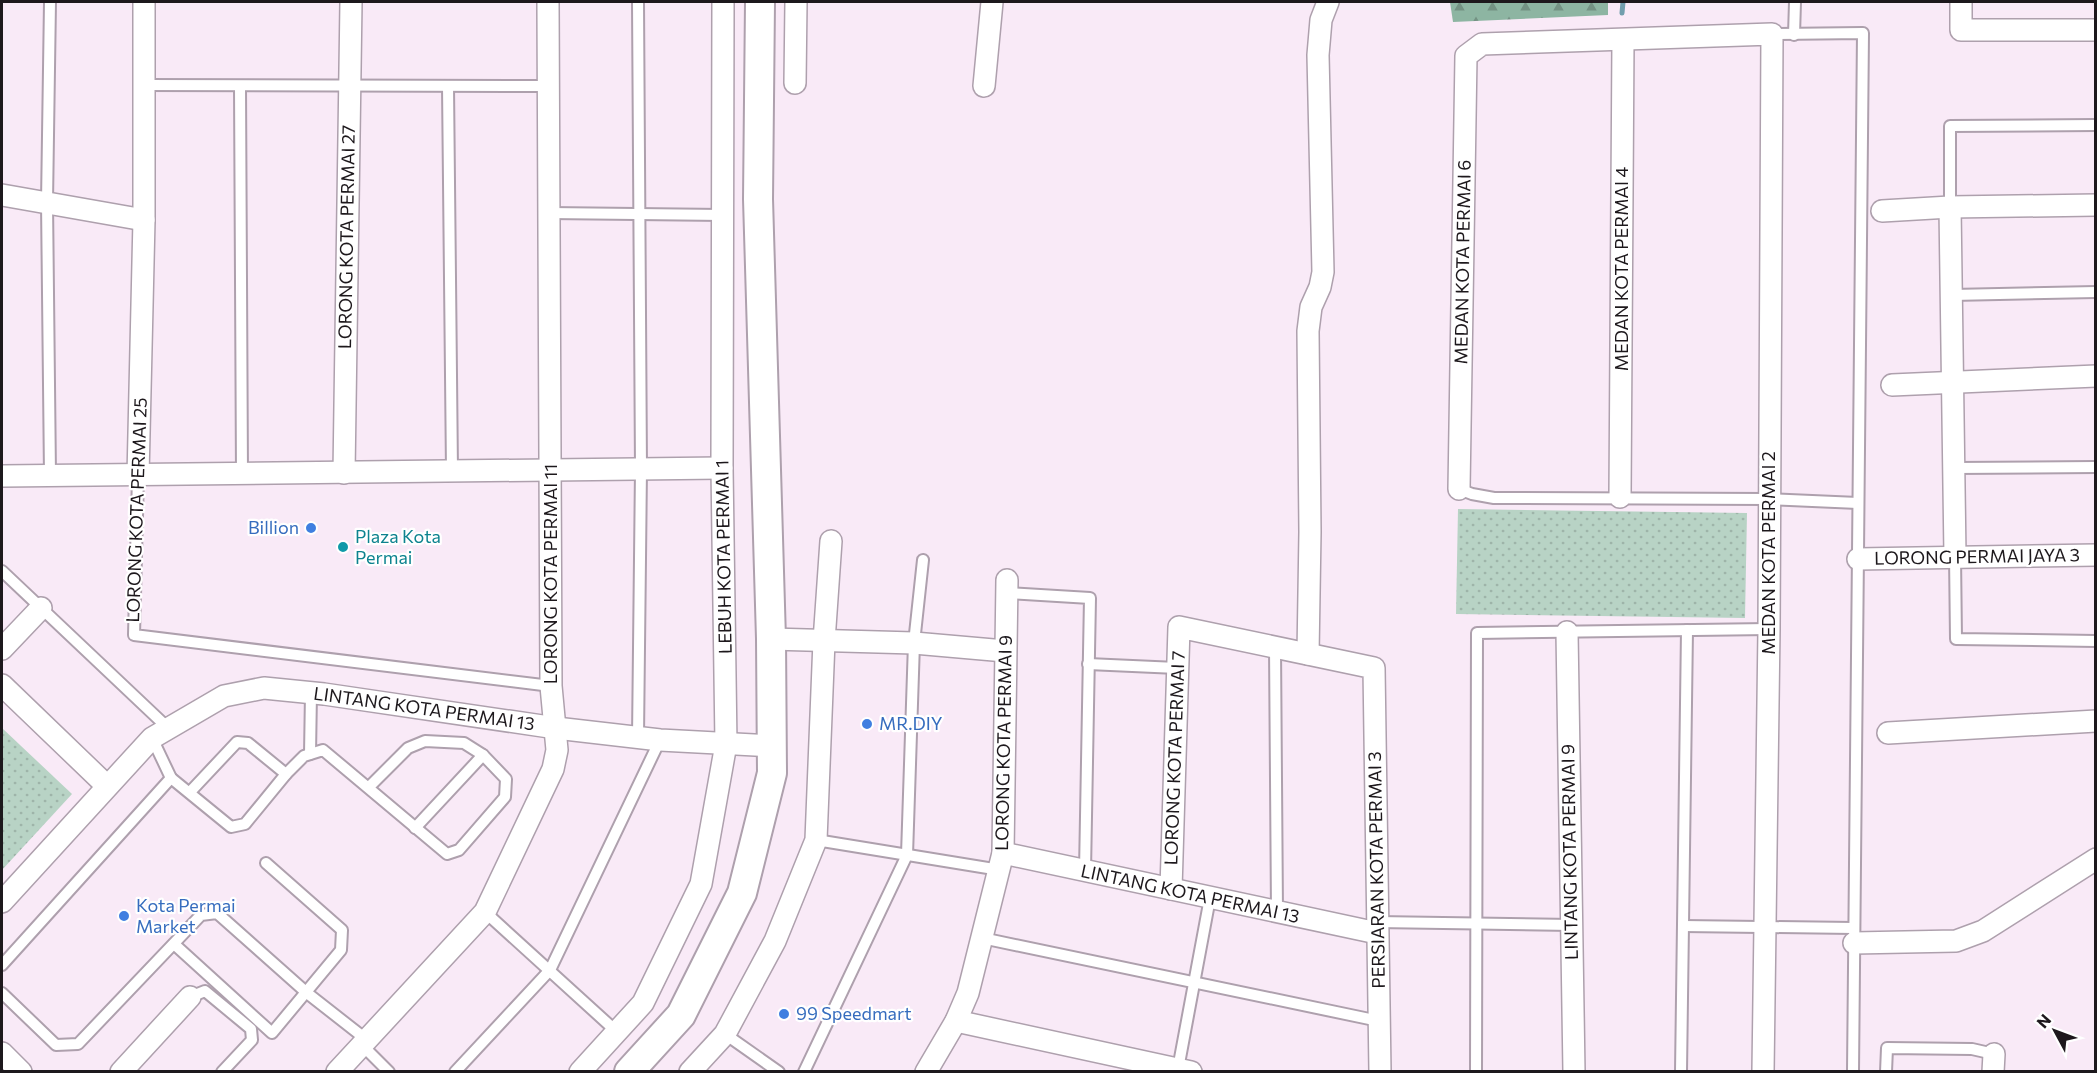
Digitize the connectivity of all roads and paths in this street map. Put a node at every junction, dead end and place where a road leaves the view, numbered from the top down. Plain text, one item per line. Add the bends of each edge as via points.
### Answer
1 (50, 2) edge
2 (144, 2) edge
3 (351, 2) edge
4 (548, 2) edge
5 (638, 2) edge
6 (723, 2) edge
7 (760, 2) edge
8 (796, 2) edge
9 (992, 2) edge
10 (1328, 2) edge
11 (1795, 2) edge
12 (1961, 2) edge
13 (2096, 30) edge
14 (1772, 34) junction
15 (1794, 35) junction
16 (1623, 40) junction
17 (795, 83) dead end
18 (143, 84) junction
19 (240, 86) junction
20 (349, 86) junction
21 (448, 86) junction
22 (548, 86) junction
23 (984, 86) dead end
24 (2096, 124) edge
25 (2, 195) edge
26 (47, 202) junction
27 (2096, 205) edge
28 (1950, 207) junction
29 (1882, 211) dead end
30 (549, 213) junction
31 (638, 213) junction
32 (723, 215) junction
33 (144, 220) junction
34 (2096, 292) edge
35 (1952, 296) junction
36 (2096, 376) edge
37 (1953, 382) junction
38 (1892, 385) dead end
39 (2096, 467) edge
40 (722, 468) junction
41 (1954, 468) junction
42 (641, 469) junction
43 (551, 470) junction
44 (452, 471) junction
45 (344, 473) junction
46 (242, 474) junction
47 (2, 476) edge
48 (50, 476) junction
49 (138, 476) junction
50 (1460, 489) joint
51 (1620, 497) junction
52 (1769, 499) junction
53 (1858, 503) junction
54 (831, 541) dead end
55 (2096, 555) edge
56 (1955, 556) junction
57 (1858, 559) junction
58 (923, 560) dead end
59 (2, 571) edge
60 (1007, 586) joint
61 (41, 608) junction
62 (1769, 629) junction
63 (1687, 630) junction
64 (1567, 632) junction
65 (771, 639) junction
66 (824, 641) junction
67 (2096, 641) edge
68 (914, 643) junction
69 (1275, 647) junction
70 (2, 649) edge
71 (1005, 651) junction
72 (1308, 654) junction
73 (1088, 664) junction
74 (1177, 668) junction
75 (2, 685) edge
76 (551, 686) junction
77 (311, 693) junction
78 (2096, 721) edge
79 (556, 728) junction
80 (160, 733) junction
81 (1888, 733) dead end
82 (638, 737) junction
83 (660, 740) junction
84 (726, 744) junction
85 (773, 746) junction
86 (310, 754) junction
87 (483, 755) junction
88 (286, 774) junction
89 (171, 778) junction
90 (107, 786) junction
91 (369, 787) junction
92 (190, 792) junction
93 (415, 828) junction
94 (816, 840) junction
95 (907, 855) junction
96 (2096, 859) edge
97 (1002, 862) junction
98 (266, 863) dead end
99 (1085, 872) junction
100 (1171, 890) junction
101 (1210, 898) junction
102 (2, 902) edge
103 (485, 912) junction
104 (1277, 912) junction
105 (1477, 924) junction
106 (1572, 925) junction
107 (1683, 926) junction
108 (1377, 927) junction
109 (1765, 928) junction
110 (1854, 936) junction
111 (982, 938) junction
112 (174, 944) junction
113 (2, 965) edge
114 (550, 970) junction
115 (1194, 983) junction
116 (2, 993) edge
117 (307, 993) junction
118 (190, 997) joint
119 (956, 1021) junction
120 (1379, 1021) junction
121 (616, 1032) junction
122 (725, 1034) junction
123 (364, 1043) junction
124 (2, 1053) edge
125 (1993, 1063) edge
126 (1184, 1070) edge
127 (21, 1071) edge
128 (121, 1071) edge
129 (222, 1071) edge
130 (337, 1071) edge
131 (389, 1071) edge
132 (455, 1071) edge
133 (580, 1071) edge
134 (629, 1071) edge
135 (690, 1071) edge
136 (779, 1071) edge
137 (804, 1071) edge
138 (926, 1071) edge
139 (1380, 1071) edge
140 (1476, 1071) edge
141 (1574, 1071) edge
142 (1682, 1071) edge
143 (1764, 1071) edge
144 (1852, 1071) edge
145 (1886, 1071) edge

1 - 26 lane
2 - 18 street, LORONG KOTA PERMAI 25
3 - 20 street, LORONG KOTA PERMAI 27
4 - 22 street, LORONG KOTA PERMAI 11
5 - 31 lane
6 - 32 street, LEBUH KOTA PERMAI 1
7 - 65 street via 758,199
8 - 17 street
9 - 23 street
10 - 72 street via 1321,20 1318,55 1323,272 1311,307 1308,331
11 - 15 lane
12 - 13 street via 1961,30
14 - 15 lane
14 - 16 street
14 - 52 street, MEDAN KOTA PERMAI 2
15 - 53 lane via 1863,33
16 - 50 street, MEDAN KOTA PERMAI 6 via 1482,44 1466,56
16 - 51 street, MEDAN KOTA PERMAI 4
18 - 19 lane
18 - 33 street, LORONG KOTA PERMAI 25
19 - 20 lane
19 - 46 lane
20 - 21 lane
20 - 45 street, LORONG KOTA PERMAI 27
21 - 22 lane
21 - 44 lane
22 - 30 street, LORONG KOTA PERMAI 11
24 - 28 lane via 1950,126
25 - 26 street
26 - 33 street
26 - 48 lane
27 - 28 street
28 - 29 street
28 - 35 street
30 - 31 lane
30 - 43 street, LORONG KOTA PERMAI 11
31 - 32 lane
31 - 42 lane
32 - 40 street, LEBUH KOTA PERMAI 1
33 - 49 street, LORONG KOTA PERMAI 25
34 - 35 lane
35 - 37 street
36 - 37 street
37 - 38 street
37 - 41 street
39 - 41 lane
40 - 42 street
40 - 84 street, LEBUH KOTA PERMAI 1
41 - 56 street
42 - 43 street
42 - 82 lane
43 - 44 street
43 - 76 street, LORONG KOTA PERMAI 11
44 - 45 street
45 - 46 street
46 - 49 street
47 - 48 street
48 - 49 street
49 - 76 lane, LORONG KOTA PERMAI 25 via 134,635
50 - 51 lane via 1494,498
51 - 52 lane
52 - 53 lane
52 - 62 street, MEDAN KOTA PERMAI 2
53 - 57 lane
54 - 66 street
55 - 56 street, LORONG PERMAI JAYA 3
56 - 57 street, LORONG PERMAI JAYA 3
56 - 67 lane via 1956,639
57 - 110 lane
58 - 68 lane
59 - 61 lane
60 - 71 street, LORONG KOTA PERMAI 9
60 - 73 lane via 1090,598
61 - 70 street
61 - 80 lane
62 - 63 lane
62 - 109 street, MEDAN KOTA PERMAI 2
63 - 64 lane
63 - 107 lane
64 - 105 lane via 1477,633
64 - 106 street, LINTANG KOTA PERMAI 9
65 - 66 street
65 - 85 street
66 - 68 street
66 - 94 street
68 - 71 street
68 - 95 lane
69 - 72 street
69 - 74 street, LORONG KOTA PERMAI 7 via 1179,627
69 - 104 lane
71 - 97 street, LORONG KOTA PERMAI 9
72 - 108 street, PERSIARAN KOTA PERMAI 3 via 1374,668
73 - 74 lane
73 - 99 lane
74 - 100 street, LORONG KOTA PERMAI 7
75 - 90 street
76 - 79 street, LORONG KOTA PERMAI 11
77 - 79 street, LINTANG KOTA PERMAI 13
77 - 80 street, LINTANG KOTA PERMAI 13 via 264,688 224,696
77 - 86 lane
78 - 81 street
79 - 82 street, LINTANG KOTA PERMAI 13
79 - 103 street, LORONG KOTA PERMAI 11 via 553,769
80 - 89 lane
80 - 90 street, LINTANG KOTA PERMAI 13
82 - 83 street, LINTANG KOTA PERMAI 13
83 - 84 street, LINTANG KOTA PERMAI 13
83 - 114 lane
84 - 85 street, LINTANG KOTA PERMAI 13
84 - 121 street, LEBUH KOTA PERMAI 1 via 701,884 643,1003
85 - 134 street via 772,773 742,893 681,1015
86 - 88 lane
86 - 91 lane via 323,750
87 - 91 lane via 464,743 425,741 408,748
87 - 93 lane
87 - 93 lane via 507,779 505,797 459,850 447,854
88 - 92 lane via 248,744 237,742
88 - 92 lane via 245,824 231,828
89 - 92 lane
89 - 113 lane
90 - 102 street, LINTANG KOTA PERMAI 13
91 - 93 lane
94 - 95 lane
94 - 122 street via 775,941
95 - 97 lane
95 - 137 lane
96 - 110 street via 1983,931 1956,941
97 - 99 street, LINTANG KOTA PERMAI 13
97 - 111 street, LORONG KOTA PERMAI 9
98 - 117 lane via 342,930 341,950
99 - 100 street, LINTANG KOTA PERMAI 13
100 - 101 street, LINTANG KOTA PERMAI 13
101 - 104 street, LINTANG KOTA PERMAI 13
101 - 115 lane
103 - 114 lane
103 - 123 street, LORONG KOTA PERMAI 11
104 - 108 street, LINTANG KOTA PERMAI 13
105 - 106 lane
105 - 108 lane
105 - 140 lane
106 - 141 street, LINTANG KOTA PERMAI 9
107 - 109 lane
107 - 142 lane
108 - 120 street, PERSIARAN KOTA PERMAI 3
109 - 110 lane
109 - 143 street, MEDAN KOTA PERMAI 2
110 - 144 lane
111 - 115 lane
111 - 119 street, LORONG KOTA PERMAI 9 via 968,993
112 - 116 lane via 78,1044 56,1045
112 - 117 lane via 201,915 217,913
112 - 117 lane via 272,1033
114 - 121 lane
114 - 132 lane
115 - 120 lane
115 - 126 lane
117 - 123 lane
118 - 128 street
118 - 129 lane via 205,991 251,1029 252,1040
119 - 126 street
119 - 138 street, LORONG KOTA PERMAI 9
120 - 139 street, PERSIARAN KOTA PERMAI 3
121 - 133 street, LEBUH KOTA PERMAI 1
122 - 135 street
122 - 136 lane
123 - 130 street, LORONG KOTA PERMAI 11
123 - 131 lane
124 - 127 street
125 - 145 lane via 1972,1049 1887,1048

